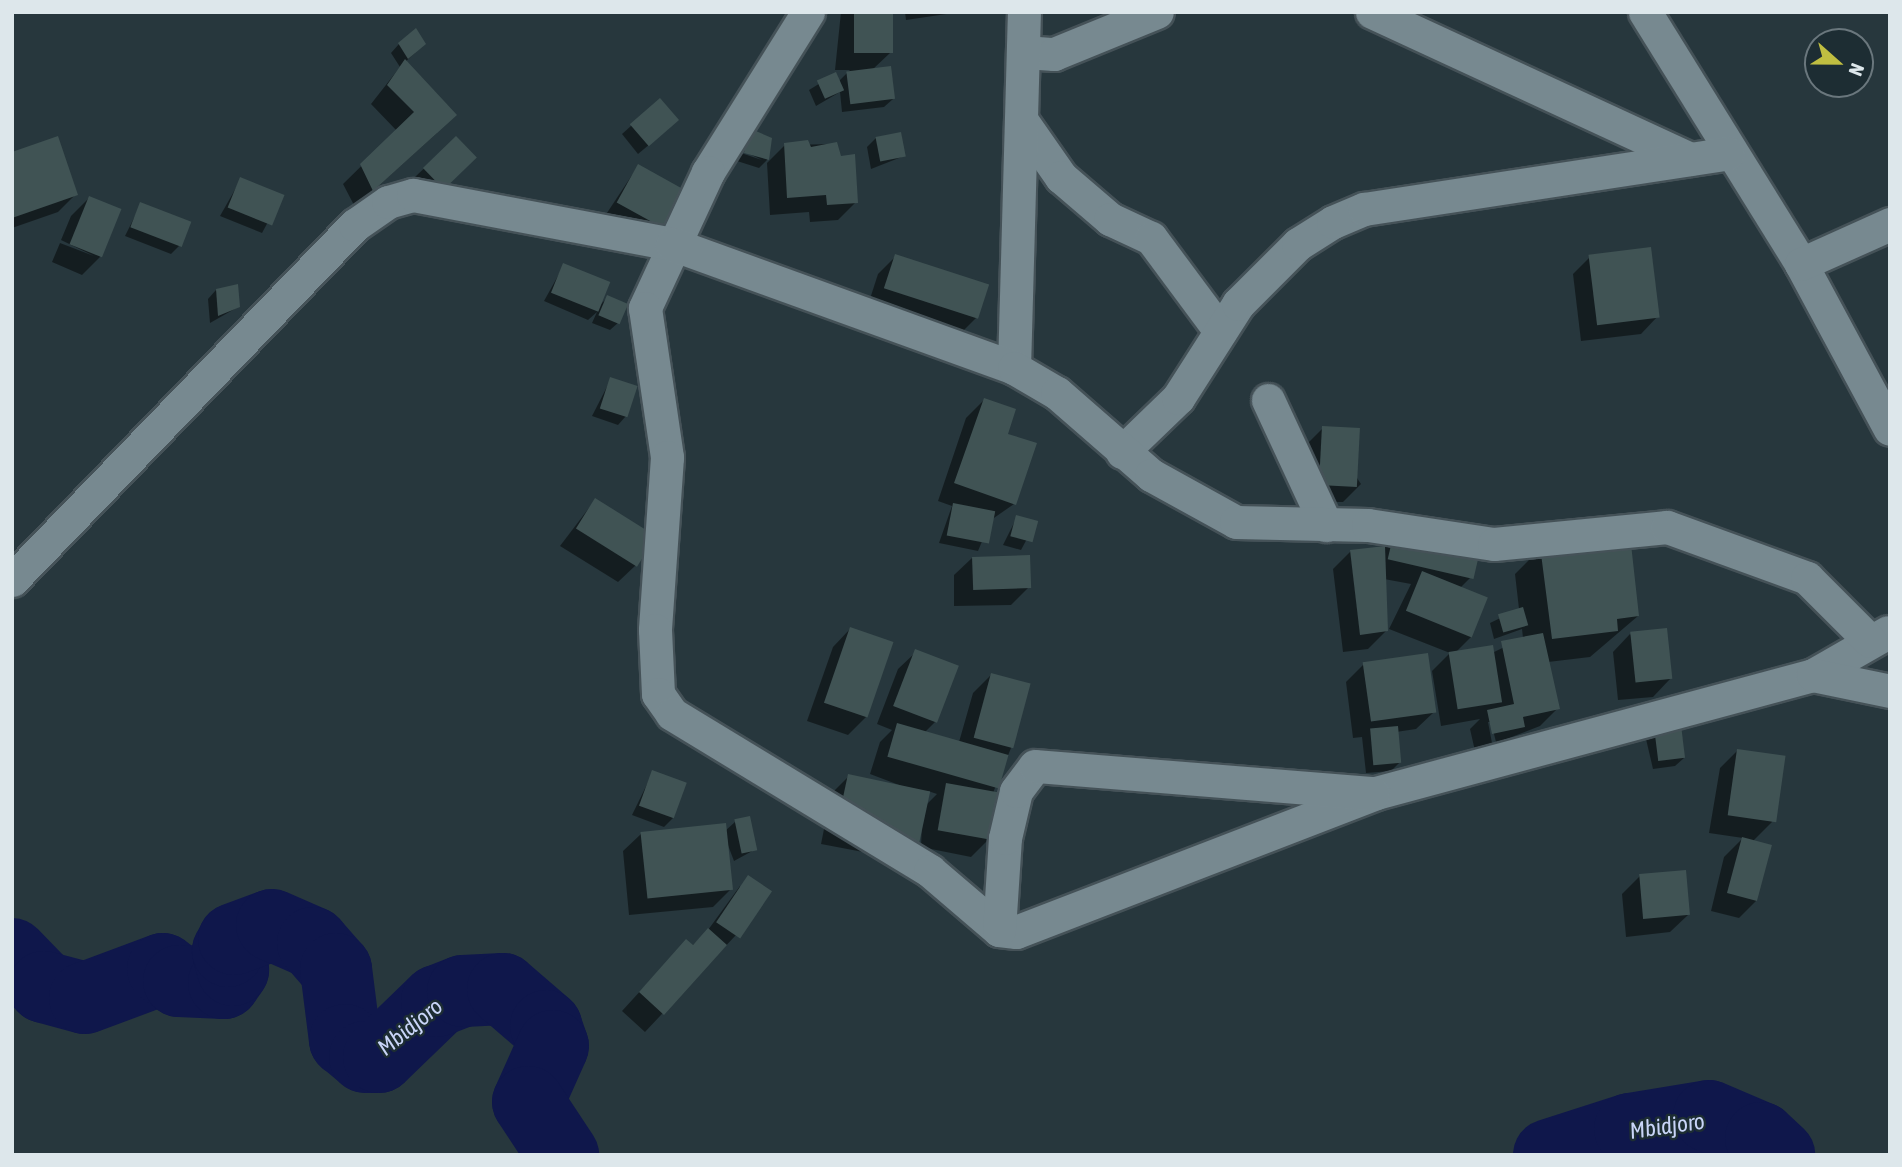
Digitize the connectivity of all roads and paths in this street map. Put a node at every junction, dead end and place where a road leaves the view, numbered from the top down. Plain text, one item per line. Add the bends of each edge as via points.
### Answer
1 (808, 12) edge
2 (1024, 12) edge
3 (1157, 12) edge
4 (1372, 12) edge
5 (1646, 12) edge
6 (1024, 52) junction
7 (1024, 124) junction
8 (1728, 153) junction
9 (1690, 159) junction
10 (1890, 223) edge
11 (672, 244) junction
12 (1801, 264) junction
13 (1220, 331) junction
14 (1014, 368) junction
15 (1268, 400) dead end
16 (1890, 429) edge
17 (1122, 452) junction
18 (1326, 525) junction
19 (12, 580) edge
20 (1880, 636) edge
21 (1813, 675) junction
22 (1890, 691) edge
23 (1376, 793) junction
24 (999, 930) junction

1 - 11 street via 754,90
2 - 6 street
3 - 6 street via 1054,54
4 - 9 street
5 - 8 street
6 - 7 street
7 - 13 street via 1061,177 1110,219 1151,238
7 - 14 street
8 - 9 street
8 - 12 street
9 - 13 street via 1364,209 1298,244 1238,304
10 - 12 street
11 - 14 street
11 - 19 street via 414,195 388,202 355,225
11 - 24 street via 645,308 667,457 657,694 672,714 930,872
12 - 16 street
13 - 17 street via 1178,398
14 - 17 street via 1056,393
15 - 18 street
17 - 18 street via 1236,522
18 - 20 street via 1494,544 1667,527 1807,578
20 - 21 street
21 - 22 street
21 - 23 street
23 - 24 street via 1016,932
23 - 24 street via 1035,766 1016,791 1005,838

